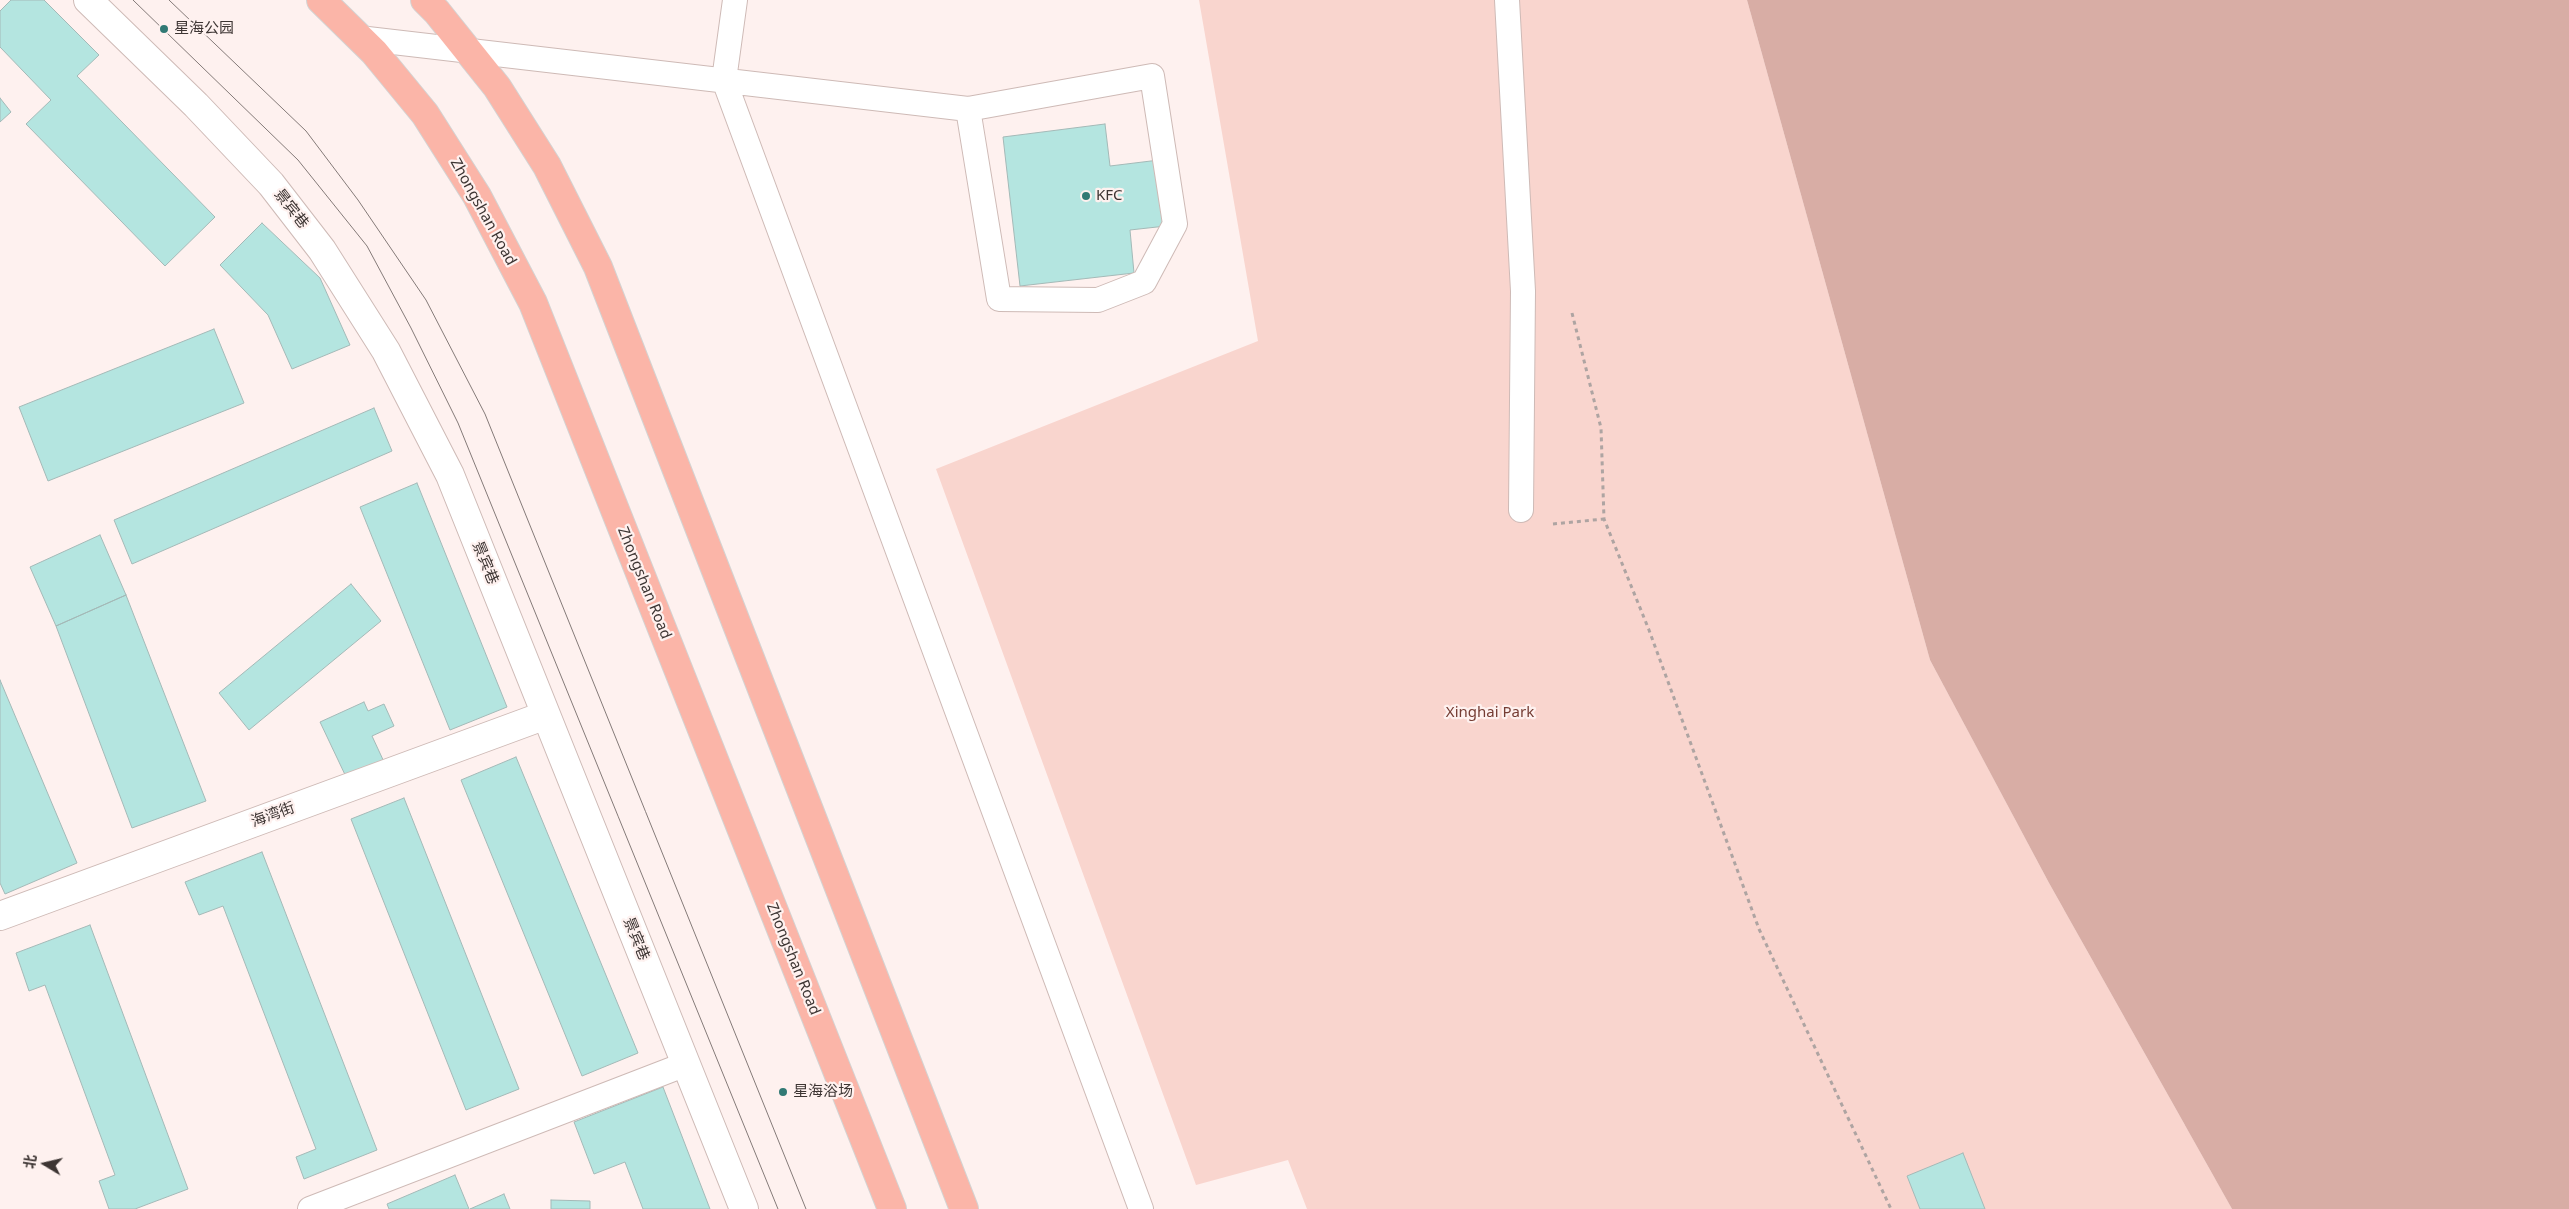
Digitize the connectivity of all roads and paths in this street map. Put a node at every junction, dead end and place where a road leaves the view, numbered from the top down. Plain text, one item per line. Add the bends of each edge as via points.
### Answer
1 (88, 0) edge
2 (321, 0) edge
3 (425, 0) edge
4 (735, 0) edge
5 (1507, 0) edge
6 (359, 38) junction
7 (468, 50) junction
8 (724, 80) junction
9 (968, 109) junction
10 (1572, 313) dead end
11 (1521, 510) joint
12 (1604, 519) junction
13 (546, 715) junction
14 (0, 916) edge
15 (686, 1064) junction
16 (310, 1209) edge
17 (744, 1209) edge
18 (892, 1209) edge
19 (964, 1209) edge
20 (1141, 1209) edge
21 (1890, 1209) edge

1 - 13 street, 景宾巷 via 196,105 271,184 322,250 386,351 450,474
2 - 6 highway, Zhongshan Road
3 - 7 highway
4 - 8 lane
5 - 11 lane via 1523,292
6 - 7 lane
6 - 18 highway, Zhongshan Road via 424,114 477,196 533,303
7 - 8 lane
7 - 19 highway via 498,87 547,166 598,267
8 - 9 lane
8 - 20 lane
9 - 9 lane via 999,299 1098,300 1144,282 1175,224 1152,76
10 - 12 path via 1601,428
11 - 12 path via 1547,525
12 - 21 path via 1649,630 1759,929
13 - 14 street, 海湾街
13 - 15 street, 景宾巷
15 - 16 lane
15 - 17 street, 景宾巷

